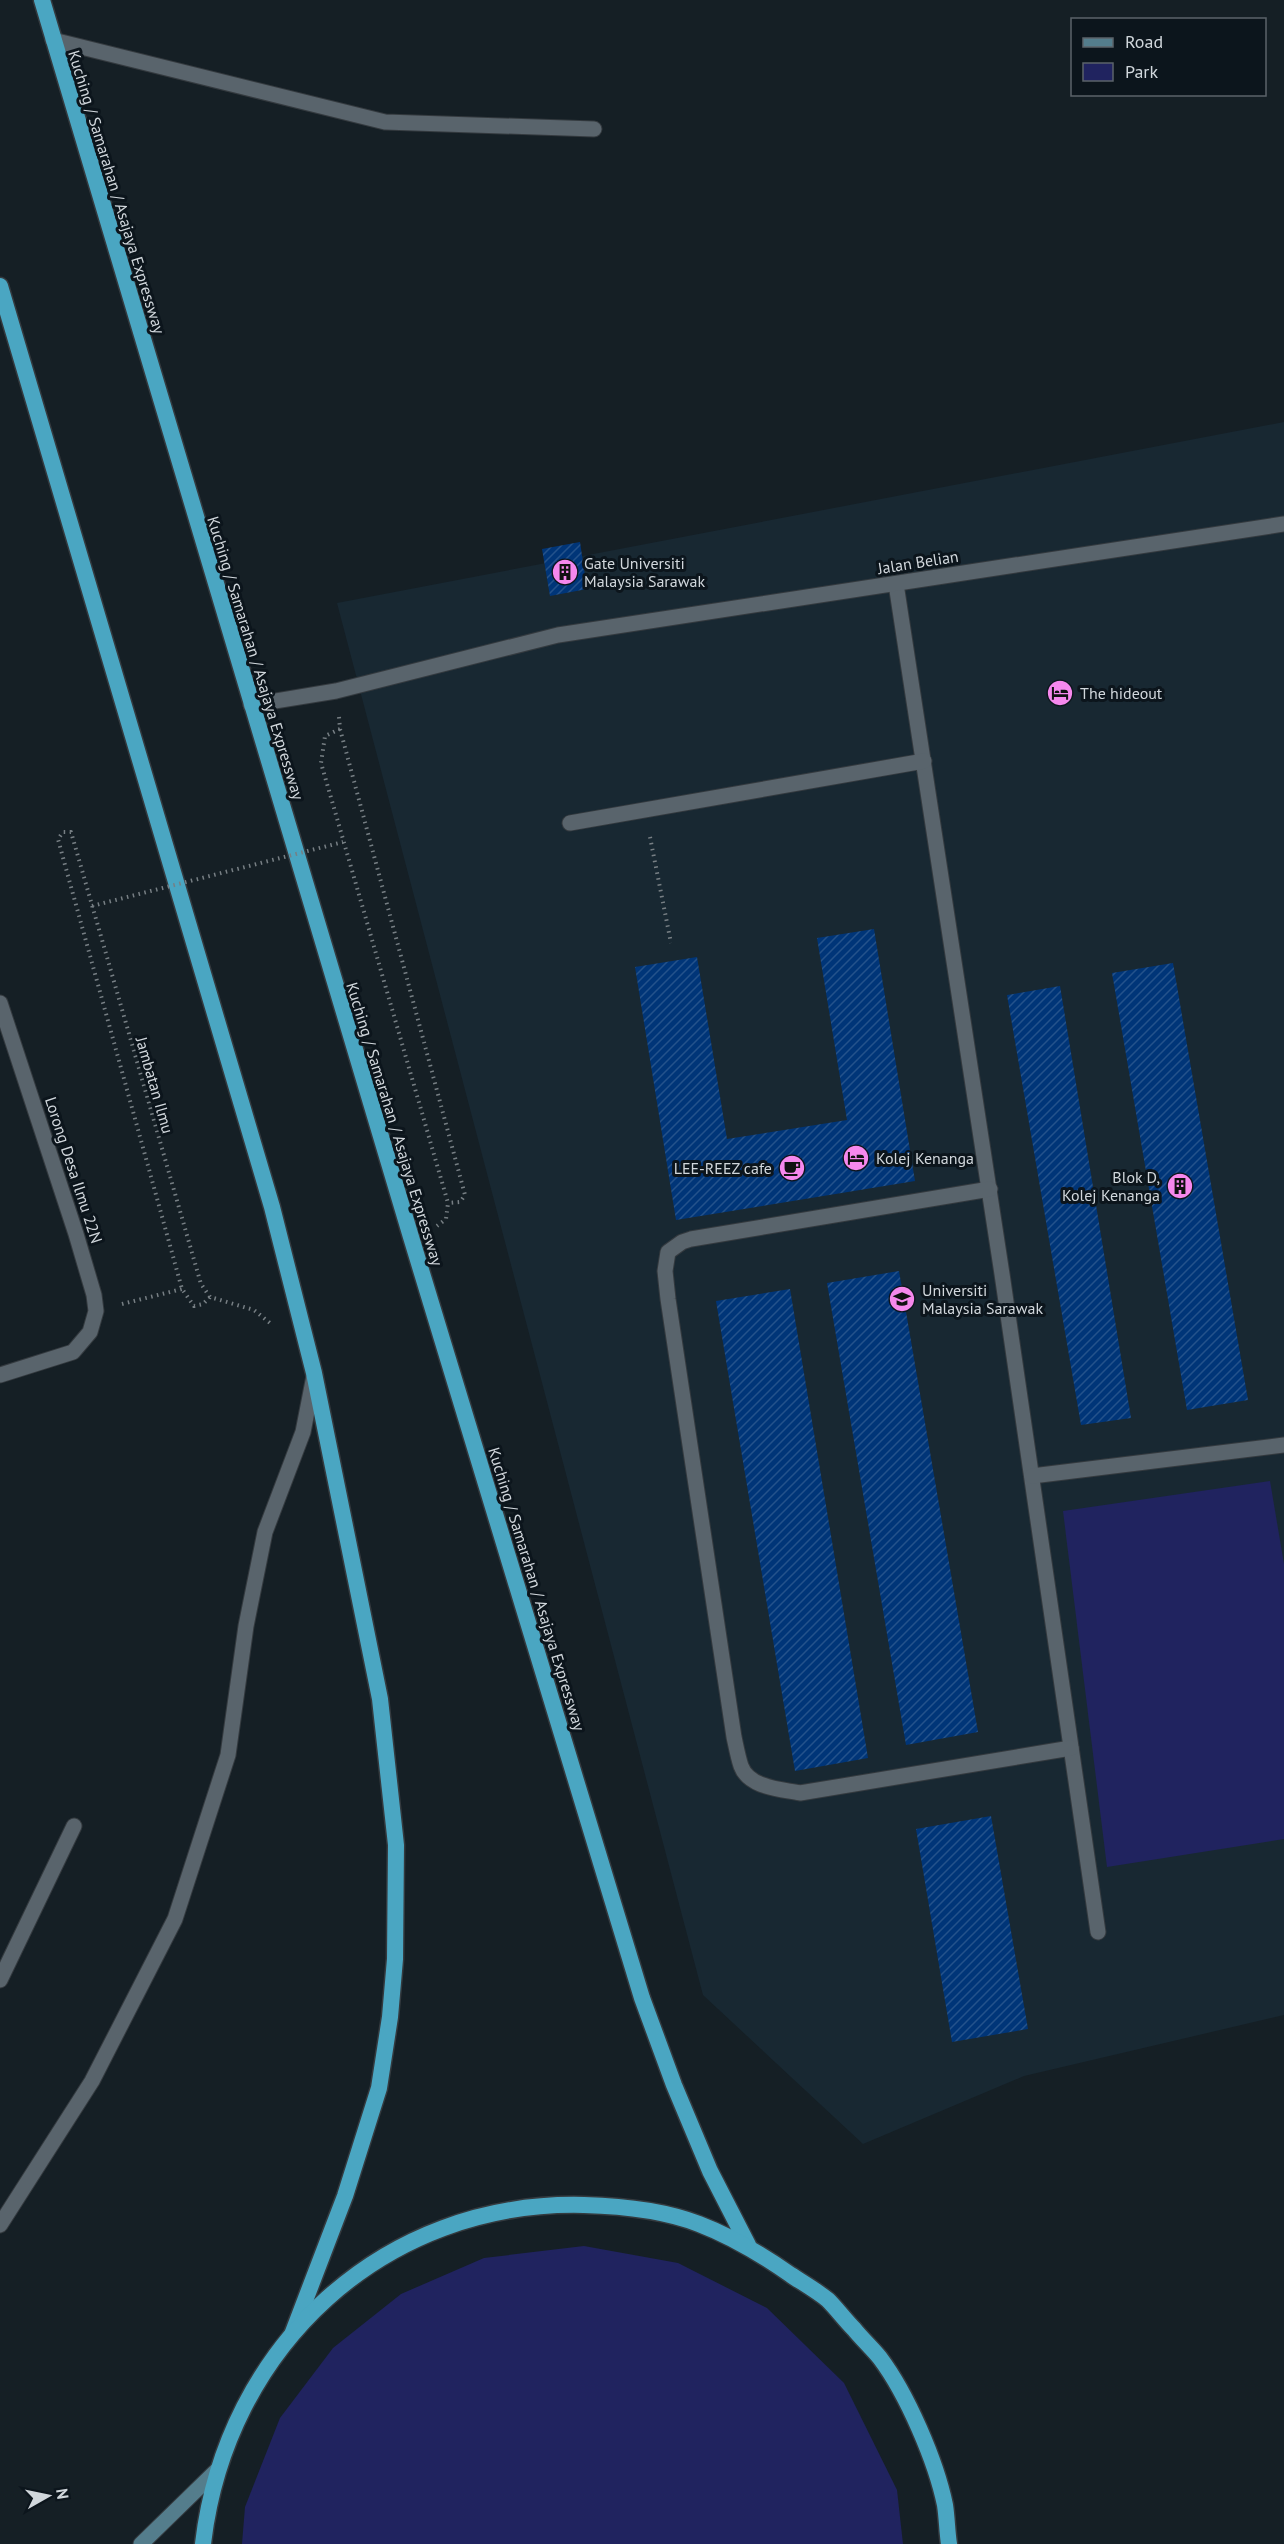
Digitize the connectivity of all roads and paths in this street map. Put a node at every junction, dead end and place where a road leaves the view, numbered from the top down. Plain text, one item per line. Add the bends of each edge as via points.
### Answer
1 (42, 0) edge
2 (53, 40) junction
3 (594, 129) dead end
4 (0, 286) edge
5 (1284, 524) edge
6 (896, 584) junction
7 (336, 691) junction
8 (251, 705) junction
9 (340, 729) junction
10 (924, 761) junction
11 (644, 810) junction
12 (570, 823) dead end
13 (343, 842) junction
14 (92, 906) junction
15 (671, 943) dead end
16 (0, 1003) edge
17 (990, 1189) junction
18 (182, 1288) junction
19 (210, 1297) junction
20 (96, 1311) junction
21 (278, 1329) dead end
22 (314, 1373) junction
23 (0, 1375) edge
24 (1284, 1445) edge
25 (1032, 1476) junction
26 (1071, 1748) junction
27 (74, 1826) dead end
28 (1098, 1932) dead end
29 (0, 1980) edge
30 (0, 2225) edge
31 (748, 2245) junction
32 (293, 2332) junction
33 (217, 2470) junction
34 (141, 2544) edge
35 (203, 2544) edge
36 (949, 2544) edge

1 - 2 highway, Kuching / Samarahan / Asajaya Expressway
2 - 3 street via 385,122
2 - 8 highway, Kuching / Samarahan / Asajaya Expressway
4 - 22 highway, Kuching / Samarahan / Asajaya Expressway via 272,1207
5 - 6 street, Jalan Belian
6 - 7 street, Jalan Belian via 558,635
6 - 10 street
7 - 8 street, Jalan Belian
7 - 9 path
8 - 31 highway, Kuching / Samarahan / Asajaya Expressway via 642,1998 710,2171
9 - 13 path via 325,736 321,763
9 - 13 path via 465,1195 460,1202 448,1203
10 - 11 street
10 - 17 street
11 - 12 street
11 - 15 path
13 - 14 path, bridge
14 - 18 path, Jambatan Ilmu via 71,832 63,832 58,839
14 - 19 path, Jambatan Ilmu via 195,1270
16 - 20 street, Lorong Desa Ilmu 22N via 76,1234
17 - 25 street
17 - 26 street via 682,1242 668,1252 668,1299 741,1768 767,1787 800,1793
18 - 19 path via 194,1306
18 - 20 path
19 - 21 path via 254,1310
20 - 23 street via 90,1332 65,1356
22 - 30 street via 303,1432 265,1532 246,1626 228,1755 175,1919 92,2080
22 - 32 highway, Kuching / Samarahan / Asajaya Expressway via 380,1699 396,1845 395,1959 379,2088 345,2196
24 - 25 street
25 - 26 street
26 - 28 street
27 - 29 street
31 - 32 highway, Kuching / Samarahan / Asajaya Expressway via 696,2223 624,2206 552,2204 478,2216 409,2242 347,2281
31 - 36 highway, Kuching / Samarahan / Asajaya Expressway via 828,2300 881,2359 920,2428 945,2504
32 - 33 highway, Kuching / Samarahan / Asajaya Expressway via 248,2397
33 - 34 main road
33 - 35 highway, Kuching / Samarahan / Asajaya Expressway

